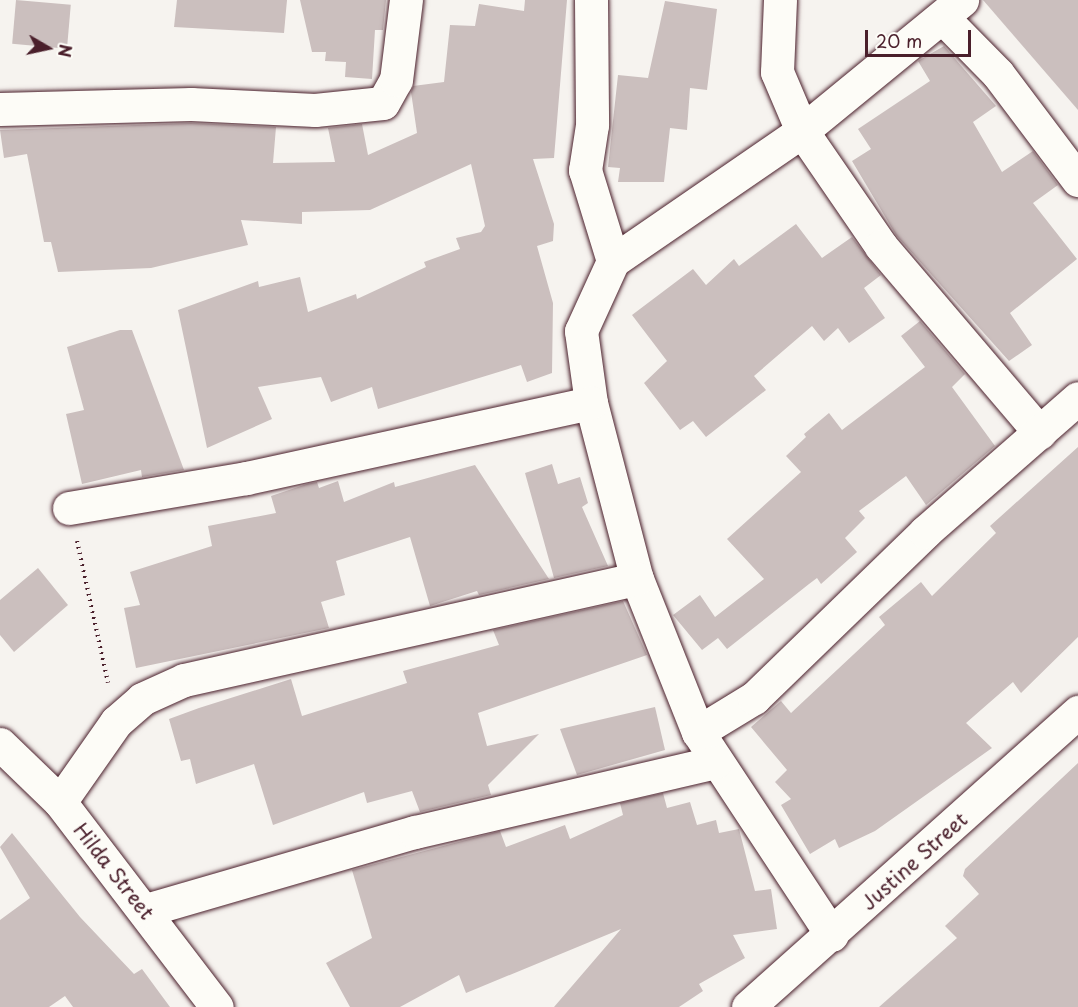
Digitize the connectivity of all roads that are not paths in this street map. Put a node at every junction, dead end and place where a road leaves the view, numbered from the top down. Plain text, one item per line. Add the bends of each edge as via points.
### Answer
1 (406, 0) edge
2 (591, 0) edge
3 (780, 0) edge
4 (952, 10) edge
5 (0, 109) edge
6 (802, 131) junction
7 (1078, 180) edge
8 (613, 261) junction
9 (1078, 398) edge
10 (591, 403) junction
11 (1040, 433) junction
12 (69, 508) road end
13 (637, 579) junction
14 (1078, 712) edge
15 (699, 732) junction
16 (0, 744) edge
17 (715, 762) junction
18 (60, 802) junction
19 (146, 910) junction
20 (832, 935) junction
21 (217, 1007) edge
22 (748, 1007) edge

1 - 5 street via 396,80 384,103 315,110 191,104
2 - 8 street via 592,125 585,170
3 - 6 street via 777,72
4 - 6 street
4 - 7 street
6 - 8 street
6 - 11 street via 881,246
8 - 10 street via 581,331
9 - 11 street
10 - 12 street via 246,478
10 - 13 street
11 - 15 street via 925,532 754,698
13 - 15 street
13 - 18 street via 184,680 142,699 116,722
14 - 20 street, Justine Street
15 - 17 street
16 - 18 street, Hilda Street
17 - 19 street via 415,832
17 - 20 street
18 - 19 street, Hilda Street
19 - 21 street, Hilda Street
20 - 22 street, Justine Street

